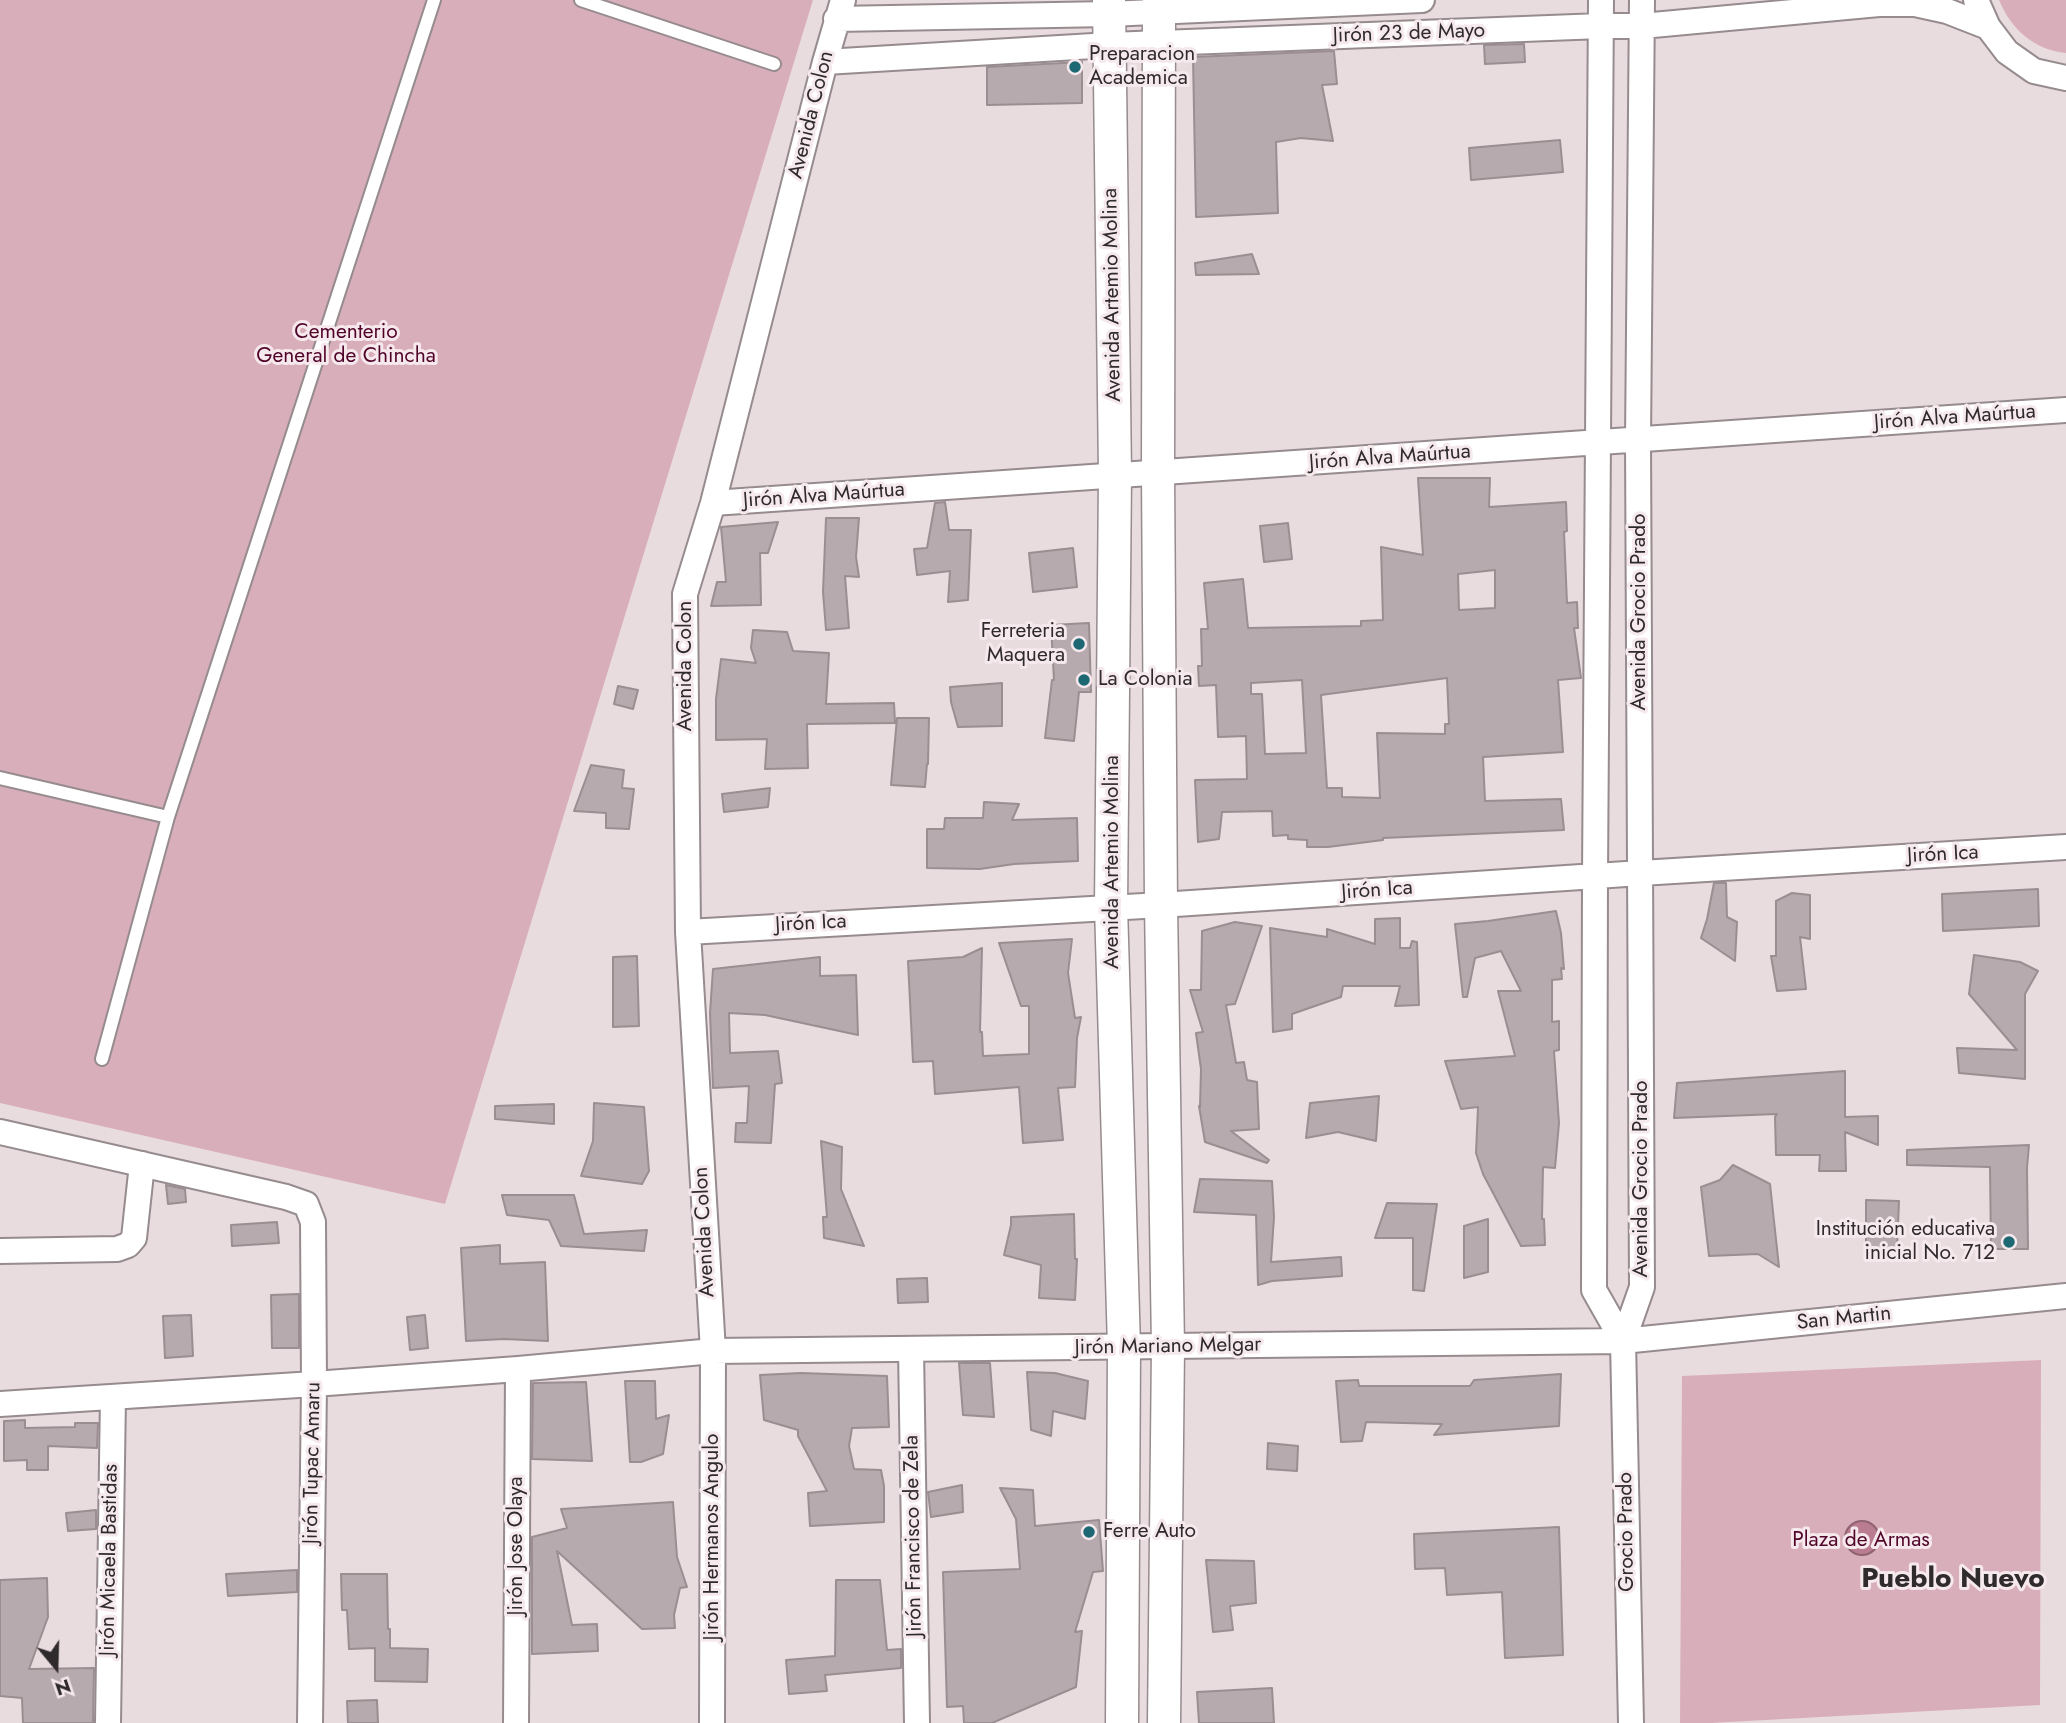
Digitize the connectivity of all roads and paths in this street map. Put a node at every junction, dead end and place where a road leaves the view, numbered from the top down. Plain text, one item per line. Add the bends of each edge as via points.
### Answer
1 (433, 0) edge
2 (581, 0) edge
3 (1422, 0) edge
4 (1601, 0) edge
5 (1642, 0) edge
6 (1976, 0) edge
7 (1159, 6) edge
8 (1109, 7) edge
9 (839, 9) edge
10 (1601, 26) junction
11 (1642, 26) junction
12 (1988, 27) junction
13 (1161, 44) junction
14 (1110, 46) junction
15 (825, 62) junction
16 (774, 64) dead end
17 (2066, 78) edge
18 (2066, 411) edge
19 (1638, 440) junction
20 (1599, 443) junction
21 (1158, 473) junction
22 (1115, 475) junction
23 (713, 503) junction
24 (0, 778) edge
25 (168, 817) junction
26 (2066, 848) edge
27 (1641, 873) junction
28 (1594, 877) junction
29 (1161, 905) junction
30 (1111, 906) junction
31 (688, 932) junction
32 (102, 1059) dead end
33 (0, 1132) edge
34 (142, 1164) junction
35 (0, 1251) edge
36 (2066, 1296) edge
37 (1623, 1341) junction
38 (1124, 1347) junction
39 (1168, 1347) junction
40 (911, 1349) junction
41 (713, 1351) junction
42 (518, 1369) junction
43 (314, 1384) junction
44 (113, 1397) junction
45 (0, 1404) edge
46 (108, 1723) edge
47 (310, 1723) edge
48 (516, 1723) edge
49 (712, 1723) edge
50 (917, 1723) edge
51 (1122, 1723) edge
52 (1164, 1723) edge
53 (1631, 1723) edge

1 - 25 lane
2 - 16 lane
3 - 7 street, Jirón 23 de Mayo
4 - 10 street, Avenida Grocio Prado
5 - 11 street, Avenida Grocio Prado
6 - 12 street
7 - 8 street, Jirón 23 de Mayo
7 - 13 street, Avenida Artemio Molina
8 - 9 street, Jirón 23 de Mayo
8 - 14 street, Avenida Artemio Molina
9 - 15 street, Avenida Colon
10 - 11 street, Jirón 23 de Mayo
10 - 13 street, Jirón 23 de Mayo
10 - 20 street, Avenida Grocio Prado
11 - 12 street, Jirón 23 de Mayo via 1915,4
11 - 19 street, Avenida Grocio Prado
12 - 17 street via 2007,52 2034,71
13 - 14 street, Jirón 23 de Mayo
13 - 21 street, Avenida Artemio Molina
14 - 15 street, Jirón 23 de Mayo
14 - 22 street, Avenida Artemio Molina
15 - 23 street, Avenida Colon
18 - 19 street, Jirón Alva Maúrtua
19 - 20 street, Jirón Alva Maúrtua
19 - 27 street, Avenida Grocio Prado
20 - 21 street, Jirón Alva Maúrtua
20 - 28 street, Avenida Grocio Prado
21 - 22 street, Jirón Alva Maúrtua
21 - 29 street, Avenida Artemio Molina
22 - 23 street, Jirón Alva Maúrtua
22 - 30 street, Avenida Artemio Molina
23 - 31 street, Avenida Colon via 685,594
24 - 25 lane
25 - 32 lane
26 - 27 street, Jirón Ica
27 - 28 street, Jirón Ica
27 - 37 street, Avenida Grocio Prado via 1642,1287
28 - 29 street, Jirón Ica
28 - 37 street, Avenida Grocio Prado via 1594,1290
29 - 30 street, Jirón Ica
29 - 39 street, Avenida Artemio Molina
30 - 31 street, Jirón Ica
30 - 38 street, Avenida Artemio Molina
31 - 41 street, Avenida Colon
33 - 34 street
34 - 35 street via 134,1238 128,1245
34 - 43 street, Jirón Tupac Amaru via 306,1204 313,1222
36 - 37 street, San Martin
37 - 39 street, Jirón Mariano Melgar
37 - 53 street, Grocio Prado
38 - 39 street, Jirón Mariano Melgar
38 - 40 street, Jirón Mariano Melgar
38 - 51 street, Avenida Artemio Molina
39 - 52 street, Avenida Artemio Molina
40 - 41 street, Jirón Mariano Melgar
40 - 50 street, Jirón Francisco de Zela
41 - 42 street, Jirón Mariano Melgar
41 - 49 street, Jirón Hermanos Angulo
42 - 43 street, Jirón Mariano Melgar
42 - 48 street, Jirón Jose Olaya
43 - 44 street, Jirón Mariano Melgar
43 - 47 street, Jirón Tupac Amaru
44 - 45 street, Jirón Mariano Melgar
44 - 46 street, Jirón Micaela Bastidas

